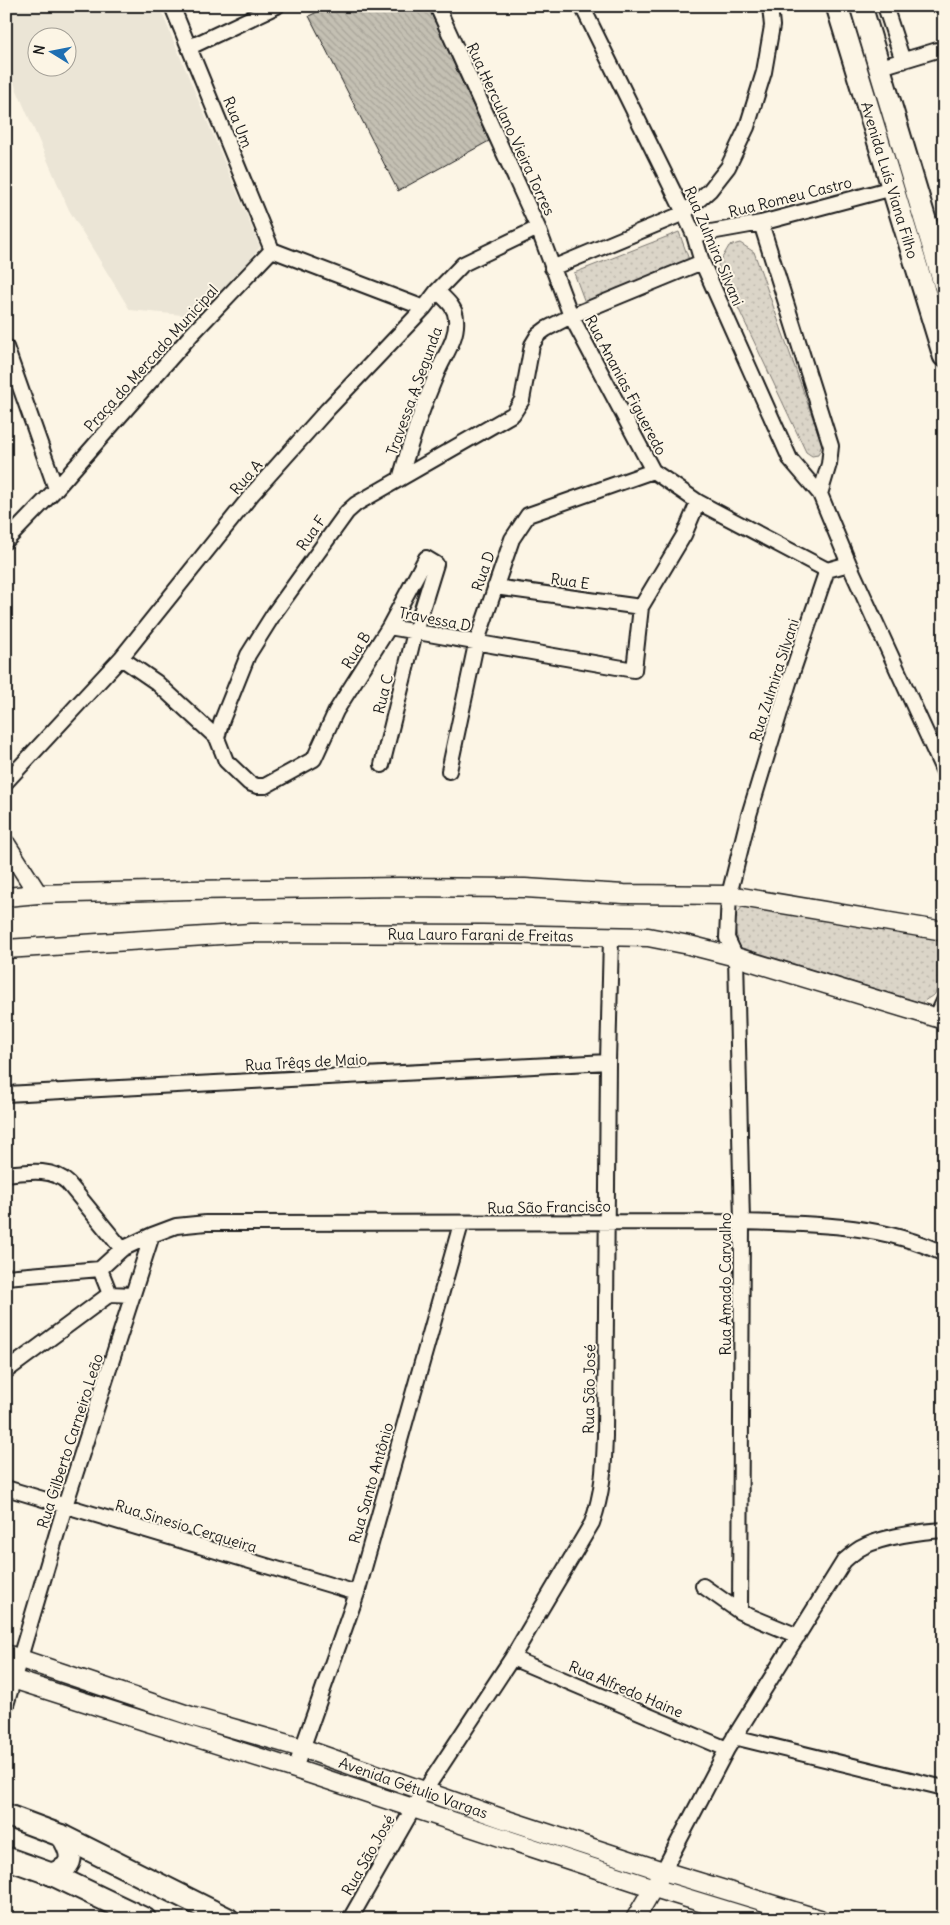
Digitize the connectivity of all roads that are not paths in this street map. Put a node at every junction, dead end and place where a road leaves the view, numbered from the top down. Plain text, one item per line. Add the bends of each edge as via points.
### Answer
1 (172, 6) edge
2 (277, 6) edge
3 (437, 6) edge
4 (582, 6) edge
5 (770, 6) edge
6 (837, 6) edge
7 (861, 6) edge
8 (886, 6) edge
9 (190, 47) junction
10 (944, 48) edge
11 (903, 62) junction
12 (881, 67) junction
13 (893, 188) junction
14 (684, 213) junction
15 (761, 223) junction
16 (538, 228) junction
17 (694, 235) junction
18 (272, 250) junction
19 (702, 262) junction
20 (552, 268) junction
21 (944, 283) edge
22 (437, 291) junction
23 (424, 308) junction
24 (571, 316) junction
25 (6, 347) edge
26 (944, 356) edge
27 (653, 471) junction
28 (400, 479) junction
29 (56, 489) junction
30 (820, 494) junction
31 (698, 502) junction
32 (6, 541) edge
33 (426, 558) joint
34 (849, 564) junction
35 (827, 570) junction
36 (495, 587) junction
37 (641, 607) junction
38 (389, 627) junction
39 (415, 632) junction
40 (476, 644) junction
41 (121, 658) junction
42 (217, 738) junction
43 (382, 765) dead end
44 (449, 770) dead end
45 (944, 772) edge
46 (6, 782) edge
47 (6, 844) edge
48 (38, 894) junction
49 (729, 896) junction
50 (6, 897) edge
51 (944, 931) edge
52 (611, 937) junction
53 (6, 949) edge
54 (736, 957) junction
55 (944, 1002) edge
56 (940, 1019) edge
57 (608, 1062) junction
58 (6, 1094) edge
59 (6, 1174) edge
60 (607, 1222) junction
61 (742, 1222) junction
62 (461, 1224) junction
63 (152, 1235) junction
64 (122, 1248) junction
65 (944, 1254) edge
66 (100, 1269) junction
67 (6, 1277) edge
68 (110, 1294) junction
69 (133, 1295) junction
70 (6, 1371) edge
71 (6, 1488) edge
72 (65, 1506) junction
73 (944, 1530) edge
74 (703, 1586) dead end
75 (357, 1594) junction
76 (740, 1612) junction
77 (798, 1636) junction
78 (13, 1656) edge
79 (512, 1658) junction
80 (10, 1679) edge
81 (6, 1705) edge
82 (194, 1717) junction
83 (188, 1736) junction
84 (734, 1736) junction
85 (302, 1748) junction
86 (727, 1749) junction
87 (295, 1769) junction
88 (944, 1788) edge
89 (424, 1792) junction
90 (414, 1807) junction
91 (6, 1815) edge
92 (504, 1819) junction
93 (62, 1836) junction
94 (500, 1836) junction
95 (6, 1858) edge
96 (663, 1871) junction
97 (51, 1874) junction
98 (654, 1888) junction
99 (818, 1918) edge
100 (145, 1919) edge
101 (228, 1919) edge
102 (350, 1919) edge
103 (635, 1919) edge
104 (755, 1919) edge

1 - 9 street, Rua Um
2 - 9 street
3 - 16 street, Rua Herculano Vieira Torres
4 - 14 street, Rua Zulmira Silvani
5 - 14 street via 772,26 764,72 747,127 728,167 710,190
6 - 13 main road, Avenida Luís Viana Filho
7 - 12 main road, Avenida Luís Viana Filho
8 - 11 street
9 - 18 street, Rua Um
10 - 11 street
11 - 12 street
12 - 21 main road, Avenida Luís Viana Filho
13 - 15 street, Rua Romeu Castro
13 - 26 main road, Avenida Luís Viana Filho
14 - 17 street, Rua Zulmira Silvani
14 - 20 street
15 - 17 street, Rua Romeu Castro
15 - 30 street via 830,446 829,464
16 - 20 street, Rua Herculano Vieira Torres
16 - 22 street, Rua A via 463,264
17 - 19 street, Rua Zulmira Silvani
18 - 23 street
18 - 29 street, Praça do Mercado Municipal via 192,334
19 - 24 street, Rua F
19 - 30 street, Rua Zulmira Silvani via 790,458
20 - 24 street, Rua Ananias Figueredo
22 - 23 street, Rua A
22 - 28 street, Travessa A Segunda via 454,309 454,337 412,438
23 - 41 street, Rua A via 253,493
24 - 27 street, Rua Ananias Figueredo
24 - 28 street, Rua F via 546,328 534,342 522,400 512,414
25 - 29 street
27 - 31 street, Rua Ananias Figueredo
27 - 36 street, Rua D via 528,515 512,539
28 - 42 street, Rua F via 356,504 331,532 248,655
29 - 32 street, Praça do Mercado Municipal
30 - 34 street, Rua Zulmira Silvani
31 - 35 street, Rua Ananias Figueredo
31 - 37 street via 684,535
33 - 38 street, Rua B
33 - 39 street, Rua C via 436,564
34 - 35 street
34 - 45 street, Rua Zulmira Silvani
35 - 49 street, Rua Zulmira Silvani via 749,815
36 - 37 street, Rua E
36 - 40 street, Rua D
37 - 40 street, Travessa D via 634,670
38 - 39 street, Travessa D
38 - 42 street, Rua B via 336,711 314,759 265,786 257,786 249,783 226,761
39 - 40 street, Travessa D
39 - 43 street, Rua C
40 - 44 street, Rua D
41 - 42 street via 156,682
41 - 46 street, Rua A
47 - 48 street
48 - 49 street via 408,887
48 - 50 street
49 - 51 street
49 - 54 street, Rua Zulmira Silvani via 727,938
52 - 53 street, Rua Lauro Farani de Freitas via 251,933
52 - 54 street, Rua Lauro Farani de Freitas via 648,937
52 - 57 street, Rua São José
54 - 56 street, Rua Lauro Farani de Freitas
54 - 61 street, Rua Amado Carvalho
55 - 56 street
57 - 58 street, Rua Trêqs de Maio
57 - 60 street, Rua São José
59 - 64 street via 46,1172 58,1175 68,1182
60 - 61 street, Rua São Francisco
60 - 62 street, Rua São Francisco
60 - 79 street, Rua São José via 603,1485 592,1523
61 - 65 street, Rua São Francisco via 869,1230
61 - 76 street, Rua Amado Carvalho
62 - 63 street, Rua São Francisco via 206,1223 176,1226
62 - 75 street, Rua Santo Antônio
63 - 64 street, Rua São Francisco
63 - 69 street, Rua Gilberto Carneiro Leão
64 - 66 street
66 - 67 street
66 - 68 street
68 - 69 street
68 - 70 street
69 - 72 street, Rua Gilberto Carneiro Leão
71 - 72 street, Rua Sinesio Cerqueira
72 - 75 street, Rua Sinesio Cerqueira
72 - 78 street, Rua Gilberto Carneiro Leão
73 - 77 street via 877,1541 862,1547 844,1561
74 - 76 street
75 - 85 street, Rua Santo Antônio
76 - 77 street
77 - 84 street
78 - 80 street, Rua Gilberto Carneiro Leão
78 - 82 street, Avenida Gétulio Vargas
79 - 86 street, Rua Alfredo Haine
79 - 89 street, Rua São José
80 - 81 street, Rua Gilberto Carneiro Leão
80 - 83 street, Avenida Gétulio Vargas
82 - 83 street
82 - 85 street, Avenida Gétulio Vargas
83 - 87 street, Avenida Gétulio Vargas
84 - 86 street
84 - 88 street
85 - 87 street, Rua Santo Antônio
85 - 89 street, Avenida Gétulio Vargas
86 - 96 street
87 - 90 street, Avenida Gétulio Vargas
89 - 90 street, Rua São José
89 - 92 street, Avenida Gétulio Vargas
90 - 94 street, Avenida Gétulio Vargas
90 - 102 street, Rua São José
91 - 93 main road
92 - 94 street
92 - 96 street, Avenida Gétulio Vargas
93 - 97 main road via 70,1850 70,1860 62,1871
93 - 101 main road
94 - 98 street, Avenida Gétulio Vargas
95 - 97 main road
96 - 98 street
96 - 99 street, Avenida Gétulio Vargas
97 - 100 main road
98 - 103 street
98 - 104 street, Avenida Gétulio Vargas

